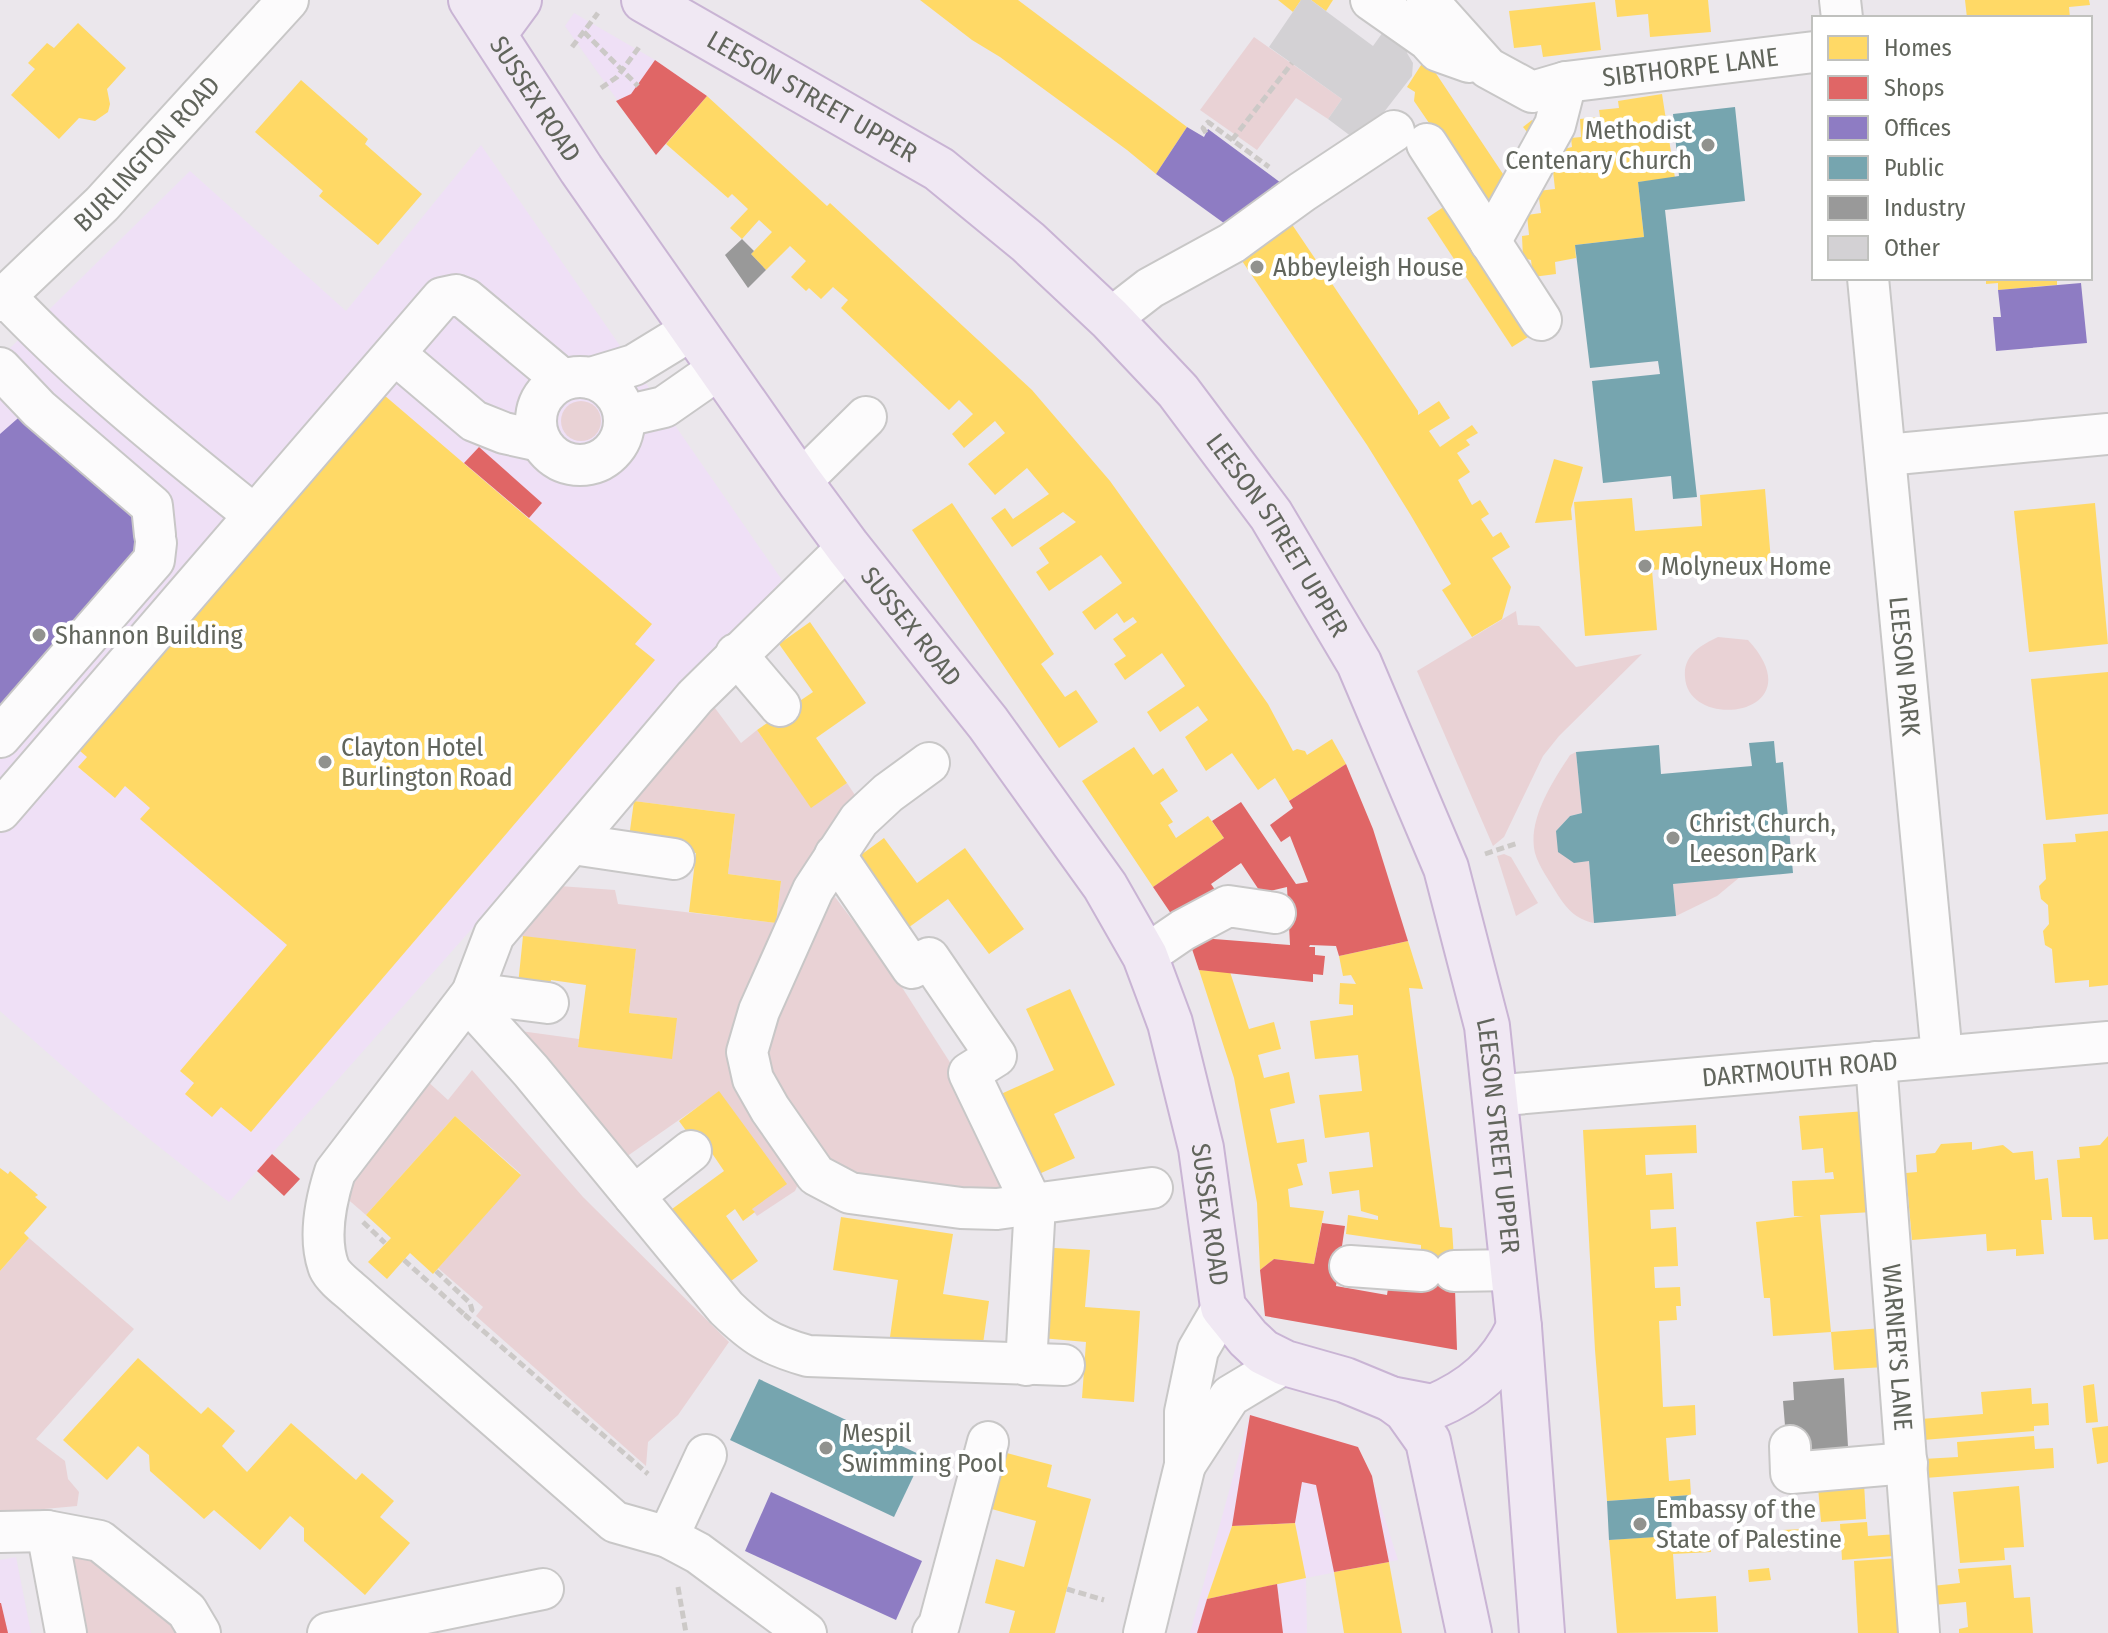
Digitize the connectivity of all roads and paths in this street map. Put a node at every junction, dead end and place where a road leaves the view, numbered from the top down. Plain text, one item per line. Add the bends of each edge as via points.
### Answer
1 (288, 0) edge
2 (644, 0) edge
3 (1371, 0) edge
4 (1427, 0) edge
5 (495, 11) edge
6 (598, 13) dead end
7 (584, 32) junction
8 (572, 47) dead end
9 (637, 50) dead end
10 (1812, 52) edge
11 (1292, 63) dead end
12 (1488, 68) junction
13 (623, 70) junction
14 (1566, 82) junction
15 (638, 86) dead end
16 (601, 88) dead end
17 (1206, 133) dead end
18 (1232, 140) junction
19 (1302, 192) junction
20 (1490, 242) junction
21 (1868, 280) edge
22 (2, 299) edge
23 (1110, 319) junction
24 (1541, 320) dead end
25 (693, 329) junction
26 (402, 346) junction
27 (0, 368) edge
28 (720, 368) junction
29 (577, 379) junction
30 (625, 416) junction
31 (866, 417) dead end
32 (2108, 434) edge
33 (522, 437) junction
34 (1886, 455) junction
35 (800, 482) junction
36 (254, 515) junction
37 (848, 547) junction
38 (736, 654) junction
39 (780, 706) dead end
40 (0, 737) edge
41 (929, 763) dead end
42 (0, 811) edge
43 (573, 844) junction
44 (835, 855) junction
45 (674, 859) dead end
46 (1275, 913) dead end
47 (1145, 956) junction
48 (470, 997) junction
49 (548, 1003) dead end
50 (2108, 1042) edge
51 (1942, 1056) junction
52 (1876, 1062) junction
53 (1493, 1096) junction
54 (691, 1151) dead end
55 (1152, 1188) dead end
56 (634, 1196) junction
57 (1032, 1204) junction
58 (404, 1260) dead end
59 (1350, 1266) dead end
60 (1513, 1270) junction
61 (436, 1271) dead end
62 (1223, 1307) junction
63 (466, 1316) junction
64 (1519, 1327) junction
65 (1285, 1363) junction
66 (1391, 1399) junction
67 (988, 1442) dead end
68 (1790, 1446) dead end
69 (706, 1455) dead end
70 (1907, 1463) junction
71 (1185, 1465) junction
72 (648, 1474) dead end
73 (47, 1531) junction
74 (0, 1532) edge
75 (672, 1555) junction
76 (543, 1589) dead end
77 (1067, 1589) dead end
78 (1104, 1600) dead end
79 (66, 1633) edge
80 (200, 1633) edge
81 (328, 1633) edge
82 (686, 1633) edge
83 (806, 1633) edge
84 (933, 1633) edge
85 (1144, 1633) edge
86 (1469, 1633) edge
87 (1542, 1633) edge
88 (1919, 1633) edge

1 - 22 street, BURLINGTON ROAD via 102,204
2 - 23 main road, LEESON STREET UPPER via 939,169
3 - 12 street via 1438,51
4 - 12 street, SIBTHORPE LANE
5 - 25 main road, SUSSEX ROAD via 574,159
6 - 7 path
7 - 8 path
7 - 13 path
9 - 13 path
10 - 14 street, SIBTHORPE LANE
11 - 18 path
12 - 14 street, SIBTHORPE LANE via 1532,92
13 - 15 path
13 - 16 path
14 - 20 street, SIBTHORPE LANE via 1555,125
17 - 18 path via 1208,122
18 - 19 path
19 - 20 street via 1410,138
19 - 23 street
20 - 24 street
21 - 34 street, LEESON PARK
22 - 36 street
23 - 53 main road, LEESON STREET UPPER via 1178,391 1271,515 1359,663 1446,868 1487,1026
25 - 28 main road, SUSSEX ROAD
25 - 29 street via 634,365
26 - 29 street via 442,298 456,295
26 - 33 street
26 - 36 street
27 - 40 street via 39,409 152,506 155,539 154,560
28 - 30 street via 664,407
28 - 35 main road, SUSSEX ROAD
29 - 30 street via 603,383 614,391
29 - 33 street via 551,388 541,399 536,428
30 - 33 street via 614,451 592,464 567,464
31 - 35 street
32 - 34 street
34 - 51 street, LEESON PARK
35 - 37 main road, SUSSEX ROAD
36 - 42 street
37 - 38 street
37 - 47 main road, SUSSEX ROAD via 988,723 1105,886
38 - 39 street
38 - 43 street
41 - 44 street via 859,820
43 - 45 street
43 - 48 street via 494,935
44 - 57 street via 912,968 929,958 996,1056 969,1073
44 - 57 street via 813,890 759,1011 747,1052 753,1079 816,1175 850,1193 961,1208
46 - 47 street via 1228,906
47 - 62 main road, SUSSEX ROAD via 1170,1023 1201,1148
48 - 49 street
48 - 56 street
48 - 75 street via 335,1172 325,1204 330,1270 615,1522
50 - 51 street, DARTMOUTH ROAD
51 - 52 street, DARTMOUTH ROAD
52 - 53 street, DARTMOUTH ROAD
52 - 70 street, WARNER'S LANE
53 - 60 main road, LEESON STREET UPPER
54 - 56 street
55 - 57 street
56 - 57 street via 726,1308 774,1346 808,1356 1045,1365
58 - 63 path
59 - 60 street
60 - 64 main road, LEESON STREET UPPER
61 - 63 path via 470,1303
62 - 65 main road via 1263,1352
62 - 71 street via 1198,1350 1185,1412
63 - 72 path
64 - 66 main road via 1507,1352 1476,1384 1452,1399 1433,1407
64 - 87 main road, LEESON STREET UPPER
65 - 66 main road
65 - 71 street via 1230,1396
66 - 86 main road via 1428,1441
67 - 84 street
68 - 70 street via 1791,1473
69 - 75 street
70 - 88 street, WARNER'S LANE
71 - 85 street
73 - 74 street
73 - 79 street
73 - 80 street via 100,1541 187,1611
75 - 82 path
75 - 83 street via 698,1553
76 - 81 street
77 - 78 path

